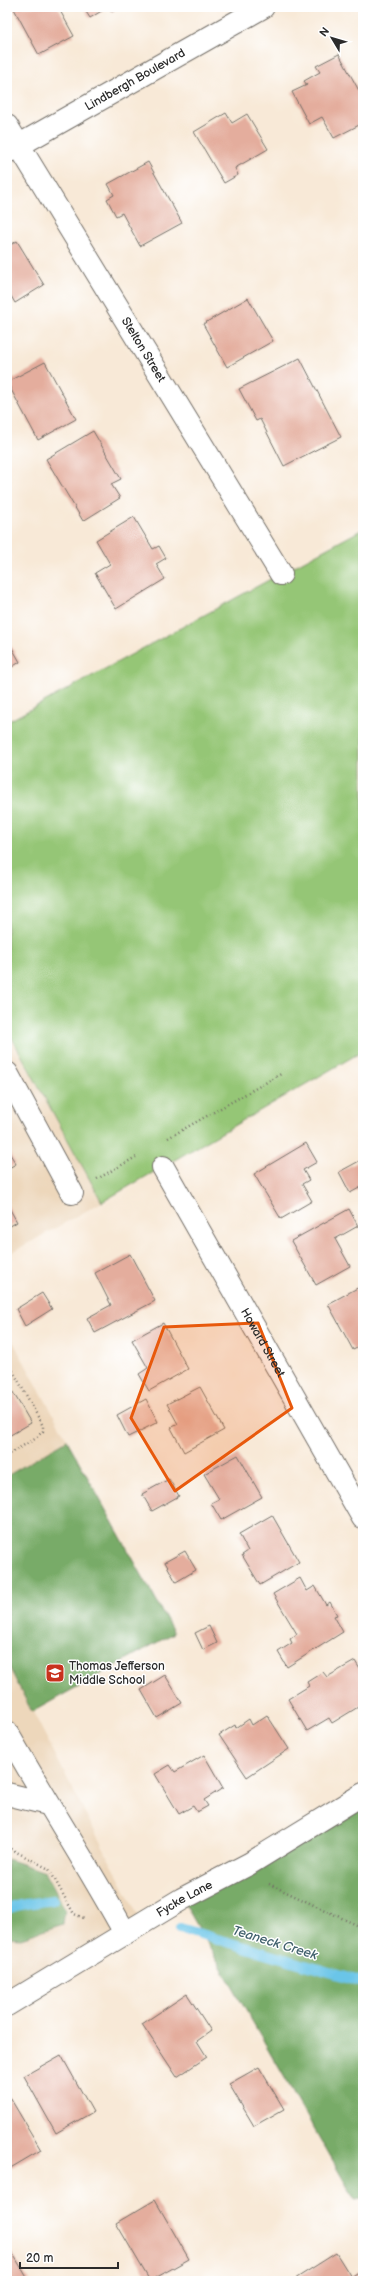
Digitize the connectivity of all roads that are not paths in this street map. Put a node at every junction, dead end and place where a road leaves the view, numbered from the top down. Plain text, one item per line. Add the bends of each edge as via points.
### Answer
1 (263, 7) edge
2 (7, 126) edge
3 (13, 149) edge
4 (281, 574) dead end
5 (7, 1073) edge
6 (163, 1166) dead end
7 (72, 1193) road end
8 (363, 1518) edge
9 (7, 1732) edge
10 (7, 1794) edge
11 (363, 1794) edge
12 (48, 1804) junction
13 (125, 1933) junction
14 (7, 2004) edge

1 - 3 street, Lindbergh Boulevard
2 - 3 street, Stelton Street
3 - 4 street, Stelton Street
5 - 7 street
6 - 8 street, Howard Street
9 - 12 street
10 - 12 street
11 - 13 street, Fycke Lane via 249,1864
12 - 13 street via 92,1873
13 - 14 street, Fycke Lane

